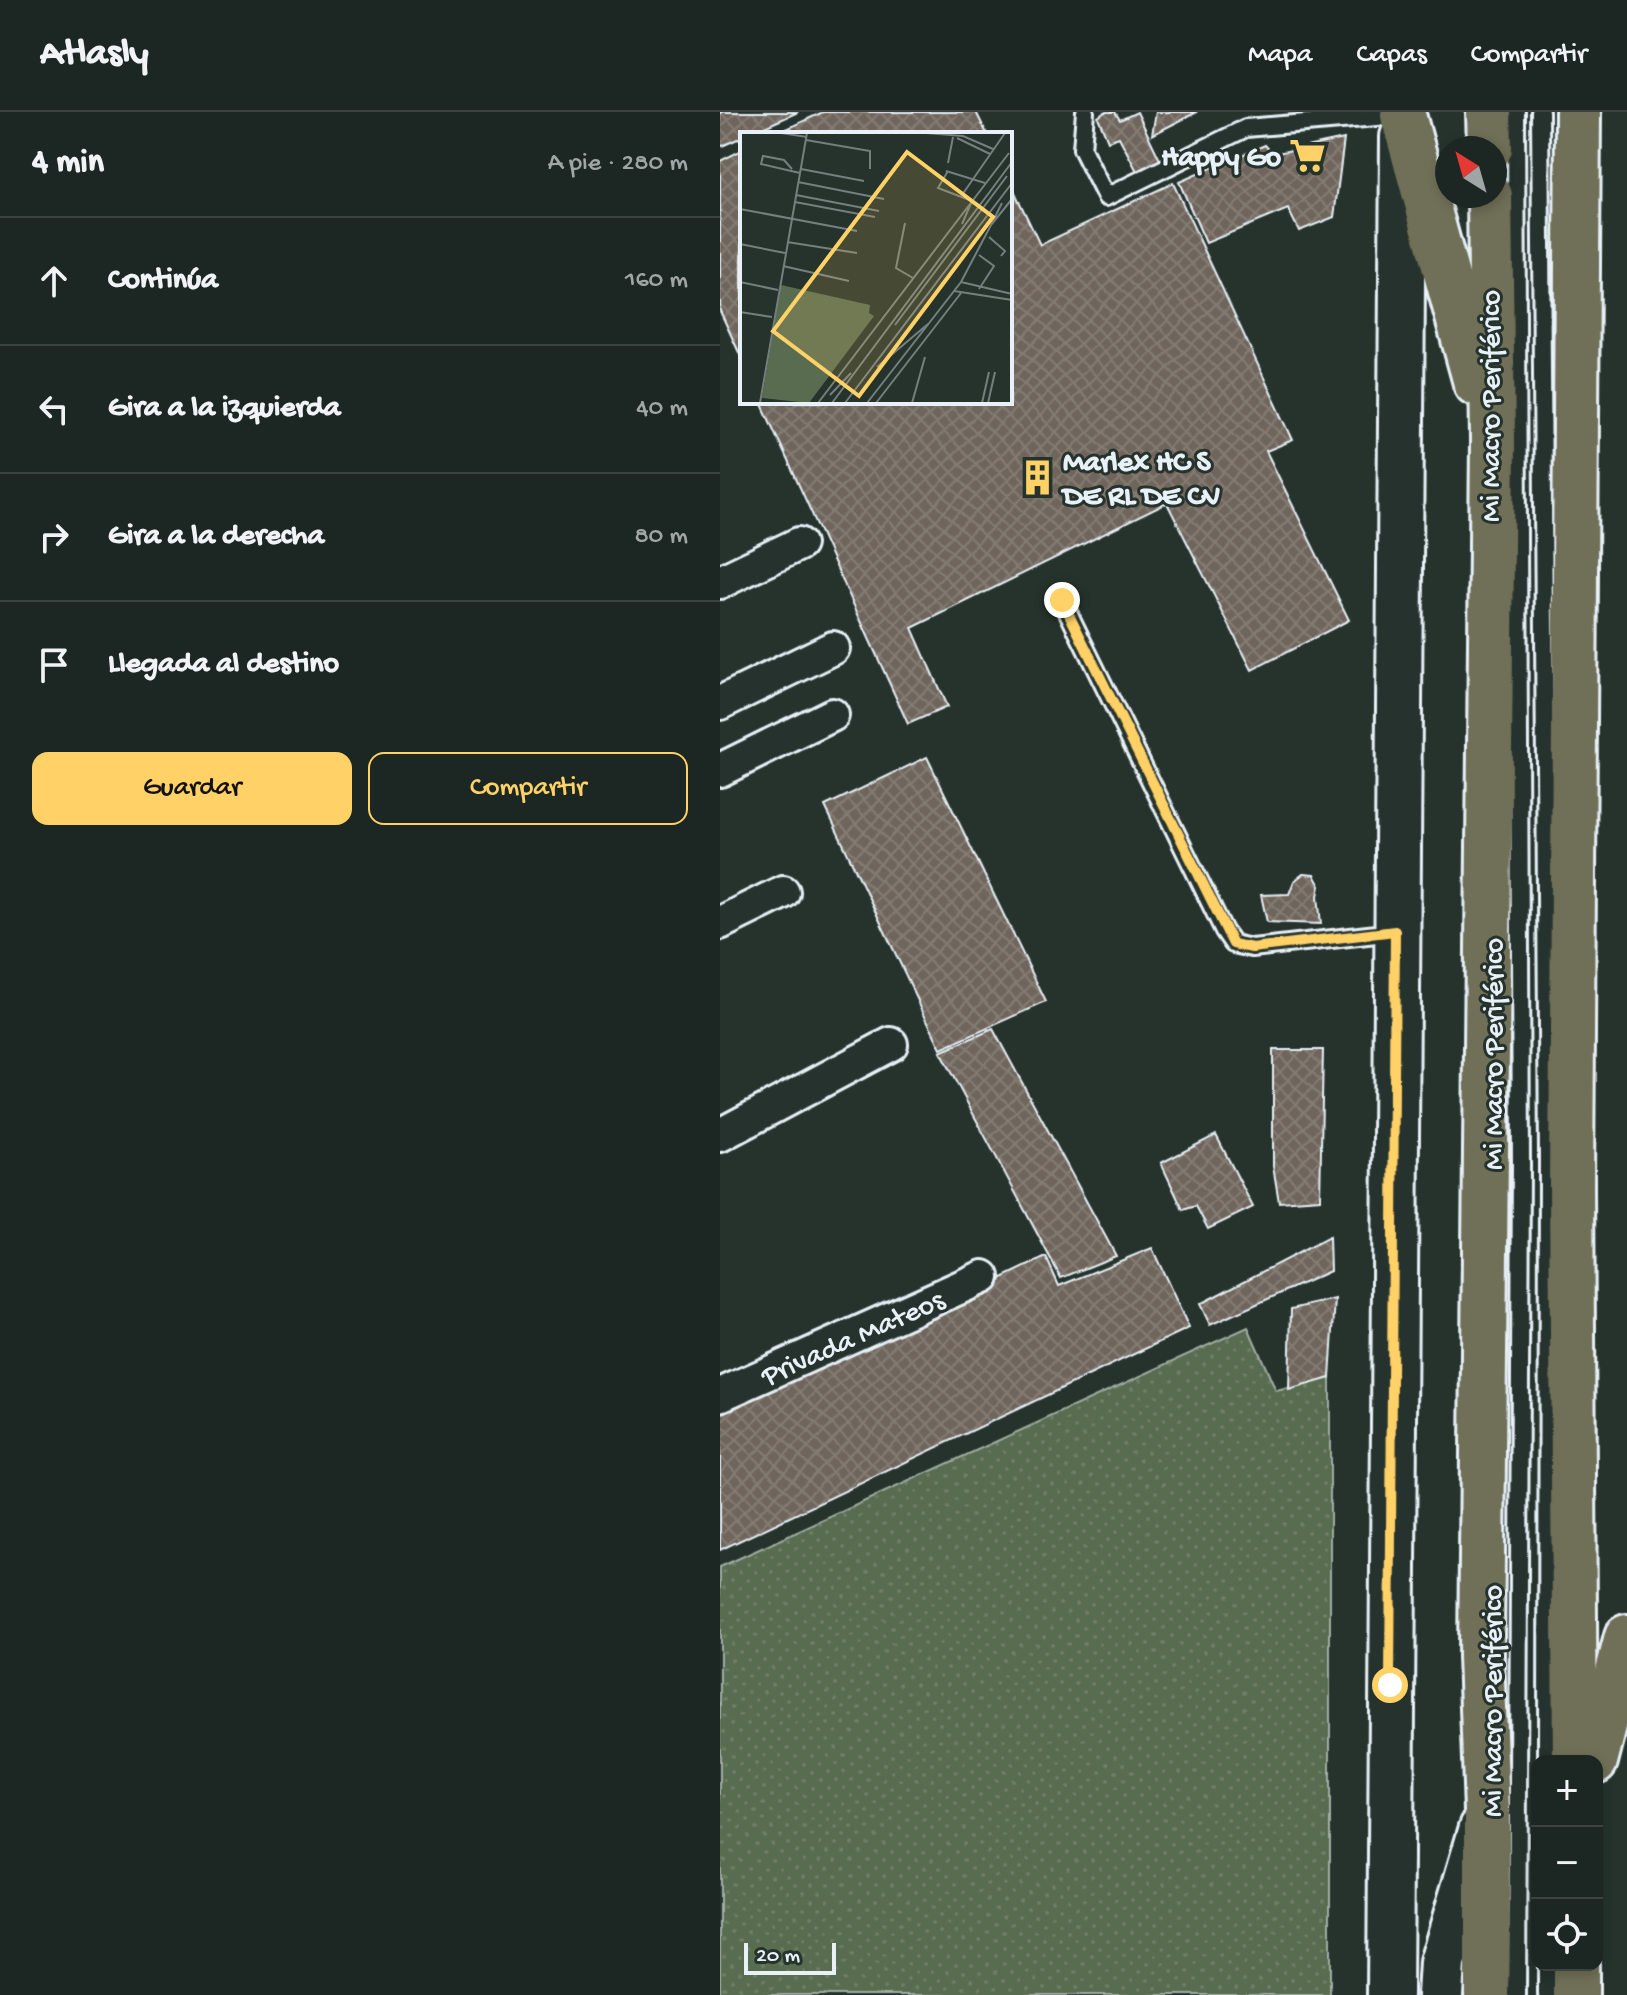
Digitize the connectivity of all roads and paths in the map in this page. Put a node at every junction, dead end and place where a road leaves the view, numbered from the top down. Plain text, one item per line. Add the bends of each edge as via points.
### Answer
1 (1085, 112) edge
2 (1489, 112) edge
3 (1516, 112) edge
4 (1540, 112) edge
5 (1578, 112) edge
6 (1403, 114) edge
7 (1303, 117) edge
8 (1246, 120) edge
9 (1490, 136) edge
10 (1490, 208) edge
11 (1493, 443) junction
12 (799, 544) dead end
13 (720, 582) edge
14 (1062, 600) dead end
15 (833, 648) dead end
16 (720, 703) edge
17 (832, 715) dead end
18 (720, 770) edge
19 (783, 892) dead end
20 (720, 923) edge
21 (1395, 931) junction
22 (891, 1044) dead end
23 (720, 1135) edge
24 (983, 1277) dead end
25 (720, 1395) edge
26 (1627, 1637) edge
27 (1547, 1755) edge
28 (1575, 1755) edge
29 (1597, 1755) edge
30 (1487, 1811) junction
31 (1547, 1971) edge
32 (1576, 1971) edge
33 (1390, 1995) edge
34 (1440, 1995) edge
35 (1487, 1995) edge
36 (1517, 1995) edge
37 (1547, 1995) edge
38 (1576, 1995) edge

1 - 8 lane via 1082,149 1106,197
2 - 9 highway
3 - 36 lane, Mi Macro Periférico via 1521,1148
4 - 27 lane, Mi Macro Periférico
5 - 28 highway via 1571,1171
6 - 7 lane
6 - 11 highway
6 - 21 main road
7 - 8 lane
10 - 11 highway
11 - 30 highway via 1481,1640
12 - 13 street
14 - 21 lane via 1233,944 1252,948
15 - 16 street
17 - 18 street
19 - 20 street
21 - 33 main road
22 - 23 street
24 - 25 street, Privada Mateos
26 - 29 highway
30 - 34 main road via 1442,1963
30 - 35 highway
31 - 37 lane
32 - 38 highway

